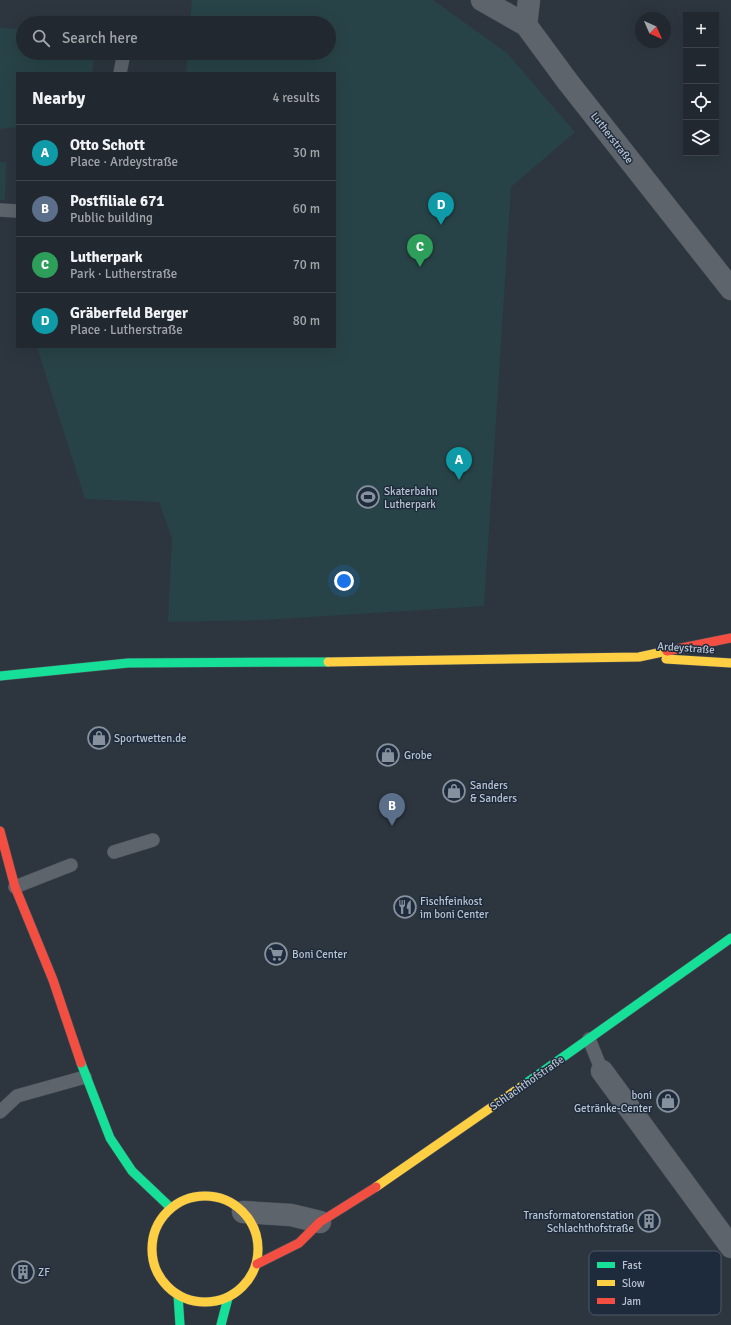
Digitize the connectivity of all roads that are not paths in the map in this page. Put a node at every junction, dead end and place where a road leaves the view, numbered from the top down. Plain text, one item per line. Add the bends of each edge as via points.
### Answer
1 (482, 0) edge
2 (529, 0) edge
3 (526, 25) junction
4 (123, 60) edge
5 (120, 72) edge
6 (0, 210) edge
7 (16, 211) edge
8 (731, 289) edge
9 (731, 638) edge
10 (639, 657) junction
11 (731, 663) edge
12 (0, 676) edge
13 (0, 831) edge
14 (153, 840) dead end
15 (114, 852) dead end
16 (71, 865) dead end
17 (15, 887) junction
18 (731, 938) edge
19 (590, 1039) junction
20 (602, 1070) joint
21 (85, 1077) junction
22 (0, 1112) edge
23 (171, 1208) junction
24 (243, 1212) junction
25 (320, 1222) junction
26 (731, 1247) edge
27 (257, 1264) junction
28 (178, 1295) junction
29 (228, 1298) junction
30 (180, 1325) edge
31 (221, 1325) edge

1 - 3 street, Lutherstraße
2 - 3 street
3 - 8 street, Lutherstraße
4 - 5 lane
6 - 7 lane
9 - 10 main road
10 - 11 main road, Ardeystraße
10 - 12 main road via 400,662 128,663
13 - 17 main road
14 - 15 lane
16 - 17 lane
17 - 21 main road via 53,980
18 - 19 main road, Schlachthofstraße
19 - 20 lane
19 - 25 main road, Schlachthofstraße
20 - 26 street
21 - 22 lane via 17,1096
21 - 23 main road via 110,1138 132,1171
23 - 24 main road via 203,1196 230,1202
23 - 28 main road via 162,1217 156,1229 152,1254 157,1272 164,1283
24 - 25 street via 291,1215
24 - 27 main road via 257,1236
25 - 27 main road, Schlachthofstraße via 299,1243
27 - 29 main road via 250,1278
28 - 29 main road via 203,1303
28 - 30 main road
29 - 31 main road

